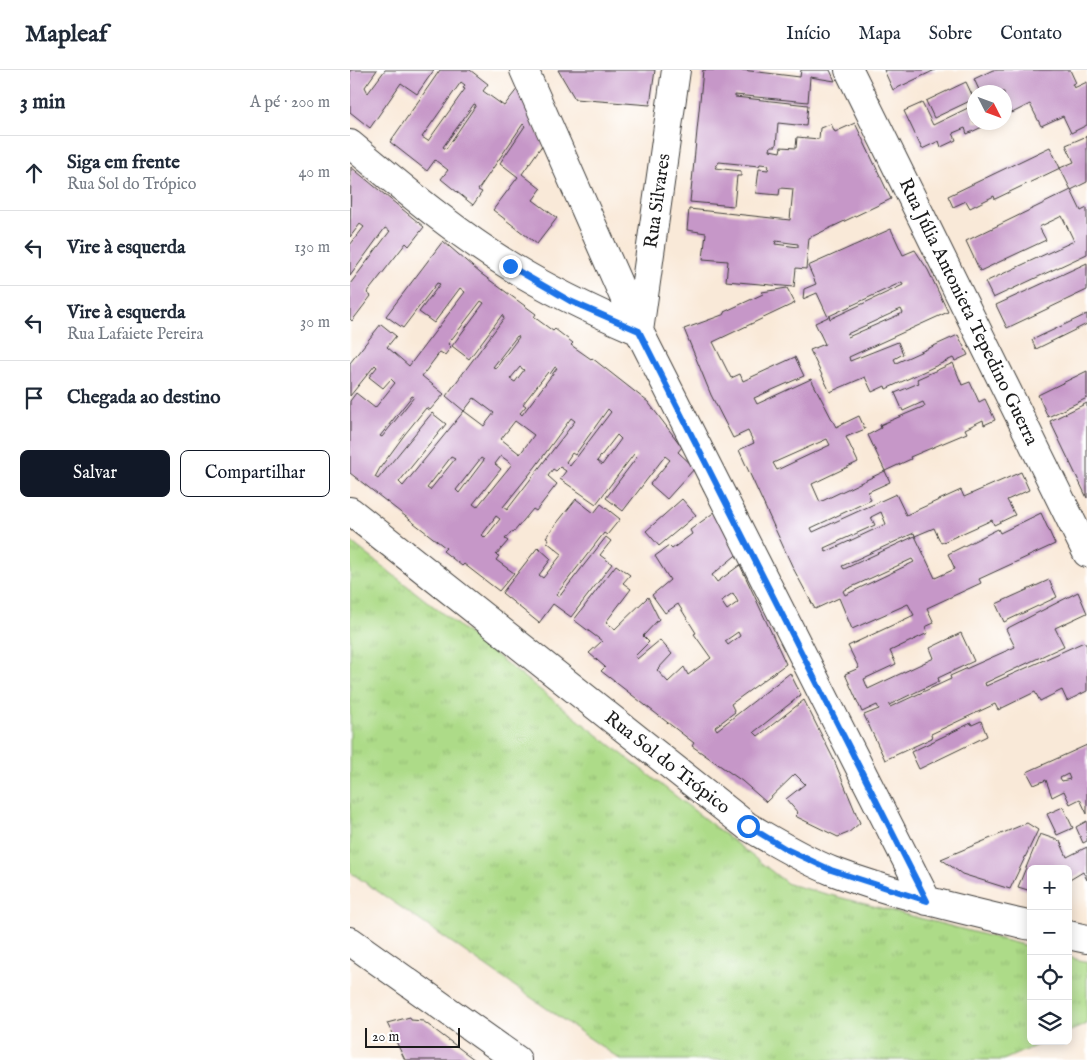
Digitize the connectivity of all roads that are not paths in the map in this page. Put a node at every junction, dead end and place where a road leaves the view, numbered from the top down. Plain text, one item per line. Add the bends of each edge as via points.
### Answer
1 (524, 70) edge
2 (676, 70) edge
3 (849, 70) edge
4 (350, 144) edge
5 (639, 331) junction
6 (350, 512) edge
7 (1087, 553) edge
8 (927, 901) junction
9 (1027, 925) edge
10 (1072, 936) edge
11 (1087, 939) edge
12 (350, 941) edge
13 (517, 1060) edge

1 - 5 street
2 - 5 street, Rua Silvares
3 - 7 street, Rua Júlia Antonieta Tepedino Guerra
4 - 5 street via 445,222 510,266 570,301
5 - 8 street
6 - 8 street, Rua Sol do Trópico via 748,826 786,849 831,870
8 - 9 street, Rua Sol do Trópico
10 - 11 street
12 - 13 street

